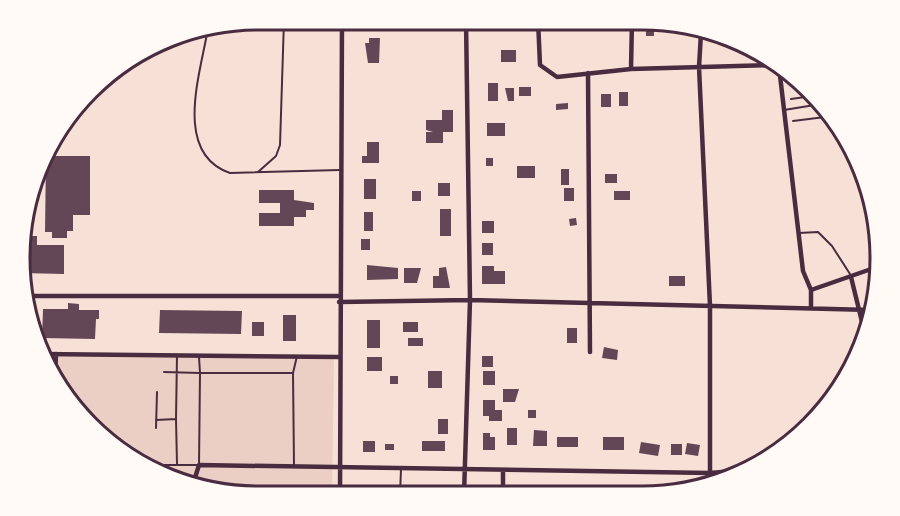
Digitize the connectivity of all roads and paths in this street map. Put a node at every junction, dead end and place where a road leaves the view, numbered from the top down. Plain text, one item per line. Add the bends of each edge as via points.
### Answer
1 (284, 30) edge
2 (342, 30) edge
3 (466, 30) edge
4 (538, 30) edge
5 (632, 30) edge
6 (207, 36) edge
7 (701, 38) edge
8 (766, 66) edge
9 (699, 67) junction
10 (631, 69) junction
11 (588, 72) junction
12 (779, 76) edge
13 (803, 97) edge
14 (791, 99) dead end
15 (812, 106) edge
16 (784, 110) junction
17 (822, 117) edge
18 (793, 121) dead end
19 (341, 170) junction
20 (258, 172) junction
21 (799, 233) junction
22 (870, 270) edge
23 (851, 278) junction
24 (811, 290) junction
25 (33, 296) edge
26 (339, 299) junction
27 (470, 300) junction
28 (592, 302) junction
29 (710, 306) junction
30 (811, 308) junction
31 (858, 310) junction
32 (864, 310) edge
33 (861, 320) edge
34 (590, 352) dead end
35 (52, 354) edge
36 (56, 354) junction
37 (177, 355) junction
38 (200, 355) junction
39 (297, 356) junction
40 (339, 357) junction
41 (56, 362) edge
42 (164, 372) dead end
43 (177, 372) junction
44 (200, 373) junction
45 (293, 373) junction
46 (157, 392) dead end
47 (176, 419) junction
48 (156, 420) junction
49 (156, 428) dead end
50 (163, 465) edge
51 (177, 465) junction
52 (199, 465) junction
53 (294, 466) junction
54 (341, 468) junction
55 (401, 469) junction
56 (465, 470) junction
57 (503, 470) junction
58 (720, 472) edge
59 (710, 473) junction
60 (195, 477) edge
61 (340, 486) edge
62 (400, 486) edge
63 (464, 486) edge
64 (503, 486) edge

1 - 20 lane via 280,145 276,156
2 - 19 street
3 - 27 street
4 - 11 street via 538,60 544,70 557,76
5 - 10 street
6 - 20 lane via 195,113 199,146 203,156 220,170
7 - 9 street
8 - 9 street
9 - 10 street
9 - 29 street
10 - 11 street
11 - 28 street
12 - 16 street
13 - 14 lane
15 - 16 lane
16 - 21 street
17 - 18 lane
19 - 20 lane
19 - 26 street
21 - 23 lane via 818,232 832,246
21 - 24 street via 803,271
22 - 23 street
23 - 24 street
23 - 31 street
24 - 30 street
25 - 26 street
26 - 27 street
26 - 40 street
27 - 28 street
27 - 56 street
28 - 29 street
28 - 34 street
29 - 30 street
29 - 59 street
30 - 31 street
31 - 32 street
31 - 33 street
35 - 36 street
36 - 37 street
36 - 41 street
37 - 38 street
37 - 43 lane
38 - 39 street
38 - 44 lane
39 - 40 street
39 - 45 lane
40 - 54 street
42 - 43 lane
43 - 44 lane
43 - 47 lane
44 - 45 lane
44 - 52 lane
45 - 53 lane
46 - 48 lane
47 - 48 lane
47 - 51 lane
48 - 49 lane
50 - 51 lane
51 - 52 lane
52 - 53 street
52 - 60 street
53 - 54 street
54 - 55 street
54 - 61 street
55 - 56 street
55 - 62 lane
56 - 57 street
56 - 63 street
57 - 59 street
57 - 64 street
58 - 59 street

